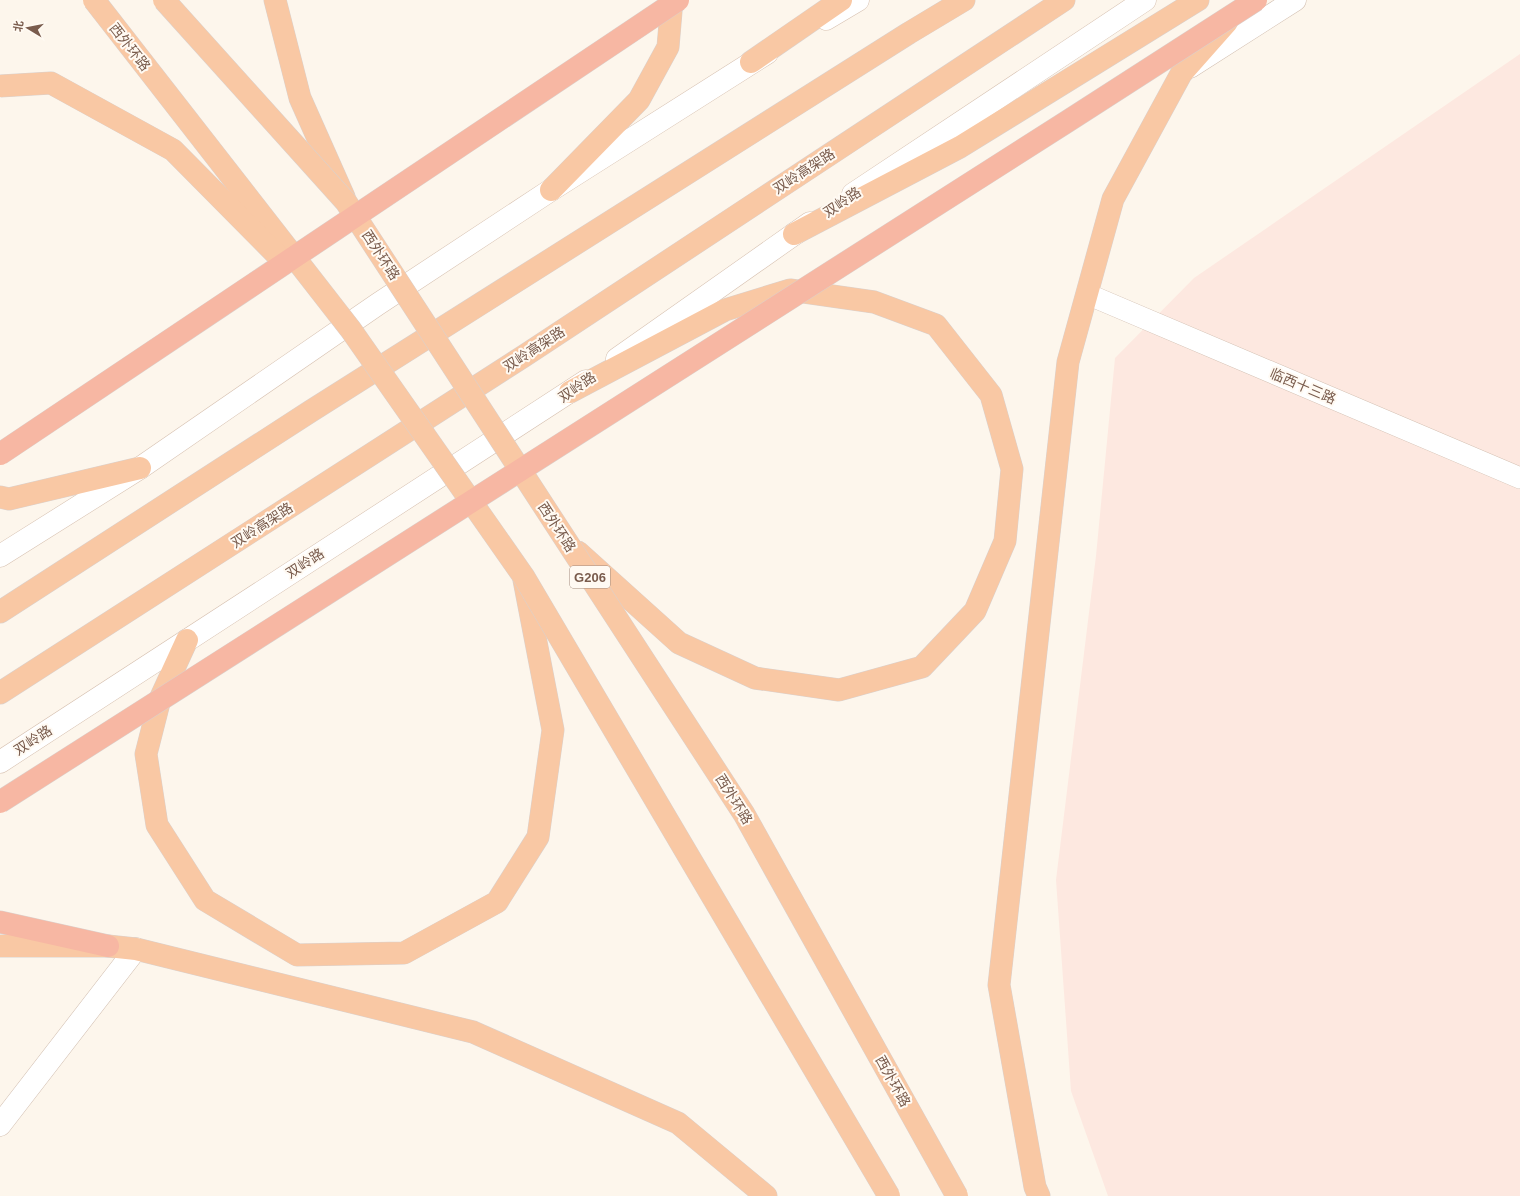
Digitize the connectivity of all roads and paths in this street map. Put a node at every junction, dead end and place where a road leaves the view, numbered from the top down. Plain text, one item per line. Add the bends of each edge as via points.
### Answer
1 (94, 0) edge
2 (164, 0) edge
3 (275, 0) edge
4 (672, 0) edge
5 (678, 0) edge
6 (826, 0) edge
7 (841, 0) edge
8 (858, 0) edge
9 (964, 0) edge
10 (1064, 0) edge
11 (1145, 0) edge
12 (1198, 0) edge
13 (1247, 0) edge
14 (1256, 0) edge
15 (1295, 0) edge
16 (751, 62) junction
17 (1181, 74) junction
18 (0, 86) edge
19 (551, 190) junction
20 (346, 202) junction
21 (794, 234) junction
22 (1087, 294) junction
23 (351, 330) junction
24 (570, 392) junction
25 (0, 454) edge
26 (140, 468) junction
27 (1520, 478) edge
28 (0, 497) edge
29 (568, 543) junction
30 (0, 556) edge
31 (524, 577) junction
32 (0, 612) edge
33 (187, 640) junction
34 (0, 693) edge
35 (0, 762) edge
36 (0, 802) edge
37 (0, 922) edge
38 (0, 946) edge
39 (108, 946) junction
40 (136, 949) junction
41 (0, 1125) edge
42 (766, 1196) edge
43 (889, 1196) edge
44 (957, 1196) edge
45 (1039, 1196) edge

1 - 23 highway, 西外环路, bridge
2 - 20 highway, 西外环路 / G206, bridge
3 - 20 highway via 300,98
4 - 19 highway via 668,47 639,100
5 - 25 highway, bridge
6 - 16 main road
7 - 16 highway
8 - 16 main road
9 - 32 highway via 318,407
10 - 34 highway, 双岭高架路 via 517,360
11 - 21 main road, 双岭路
12 - 21 highway via 960,147
13 - 17 highway
14 - 36 highway, bridge
15 - 17 main road
16 - 19 main road
17 - 22 highway via 1114,199
18 - 23 highway, bridge via 51,83 173,150
19 - 26 main road via 378,304
20 - 29 highway, 西外环路 / G206, bridge
21 - 24 main road, 双岭路
22 - 27 street, 临西十三路
22 - 45 highway via 1068,362 999,985 1035,1188
23 - 31 highway, 西外环路, bridge
24 - 29 highway, bridge via 725,310 790,290 874,302 936,325 991,395 1012,469 1005,541 975,612 922,667 839,690 756,678 679,643
24 - 33 main road, 双岭路
26 - 28 highway via 9,499
26 - 30 main road
29 - 44 highway, 西外环路 / G206, bridge via 744,814
31 - 33 highway via 553,730 538,837 497,902 404,953 297,955 205,900 157,825 146,754 160,699
31 - 43 highway, 西外环路, bridge
33 - 35 main road, 双岭路
37 - 39 highway
38 - 39 highway
39 - 40 highway
40 - 41 main road
40 - 42 highway via 473,1032 678,1123

